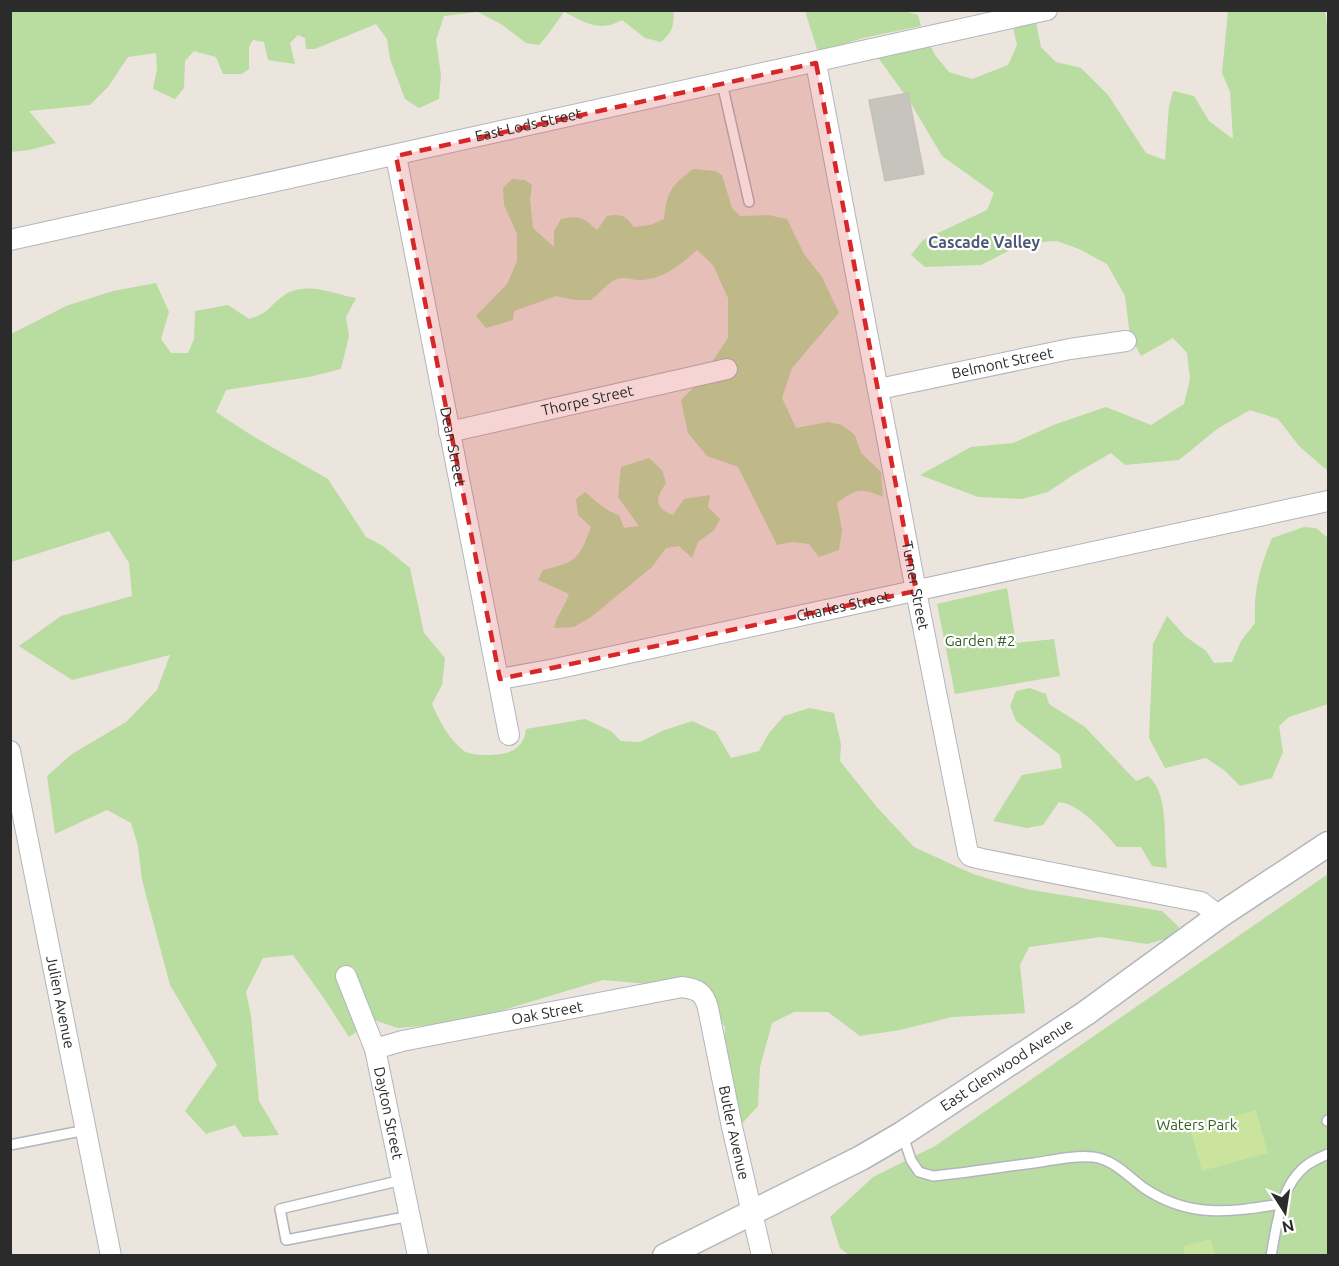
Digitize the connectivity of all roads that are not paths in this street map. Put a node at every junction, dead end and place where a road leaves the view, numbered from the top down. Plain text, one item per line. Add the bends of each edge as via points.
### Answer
1 (1047, 10) edge
2 (816, 63) junction
3 (722, 82) junction
4 (396, 156) junction
5 (749, 202) dead end
6 (10, 240) edge
7 (1126, 341) dead end
8 (727, 369) dead end
9 (879, 389) junction
10 (449, 432) junction
11 (1329, 501) edge
12 (916, 591) junction
13 (500, 679) junction
14 (509, 735) dead end
15 (10, 751) edge
16 (1329, 844) edge
17 (1219, 916) junction
18 (346, 976) dead end
19 (708, 1008) joint
20 (375, 1049) junction
21 (86, 1130) junction
22 (902, 1134) junction
23 (10, 1145) edge
24 (1329, 1154) edge
25 (402, 1180) junction
26 (1281, 1204) junction
27 (751, 1214) junction
28 (410, 1216) junction
29 (111, 1256) edge
30 (418, 1256) edge
31 (665, 1256) edge
32 (762, 1256) edge
33 (1271, 1256) edge

1 - 2 street, East Lods Street
2 - 3 street, East Lods Street
2 - 9 street, Turner Street
3 - 4 street, East Lods Street
3 - 5 lane
4 - 6 street, East Lods Street
4 - 10 street, Dean Street
7 - 9 street, Belmont Street
8 - 10 street, Thorpe Street
9 - 12 street, Turner Street
10 - 13 street, Dean Street
11 - 12 street, Charles Street
12 - 13 street, Charles Street
12 - 17 street, Turner Street via 970,856 1201,902
13 - 14 street, Dean Street
15 - 21 street, Julien Avenue
16 - 17 street, East Glenwood Avenue
17 - 22 street, East Glenwood Avenue via 1086,1013
18 - 20 street, Dayton Street
19 - 20 street, Oak Street via 702,993 682,987
19 - 27 street, Butler Avenue
20 - 25 street, Dayton Street
21 - 23 lane
21 - 29 street, Julien Avenue
22 - 26 lane via 919,1172 933,1176 1095,1157 1113,1164 1176,1205 1211,1212
22 - 27 street, East Glenwood Avenue
24 - 26 lane via 1295,1176
25 - 28 street, Dayton Street
25 - 28 lane via 280,1209 286,1240
26 - 33 lane
27 - 31 street, East Glenwood Avenue
27 - 32 street, Butler Avenue
28 - 30 street, Dayton Street

